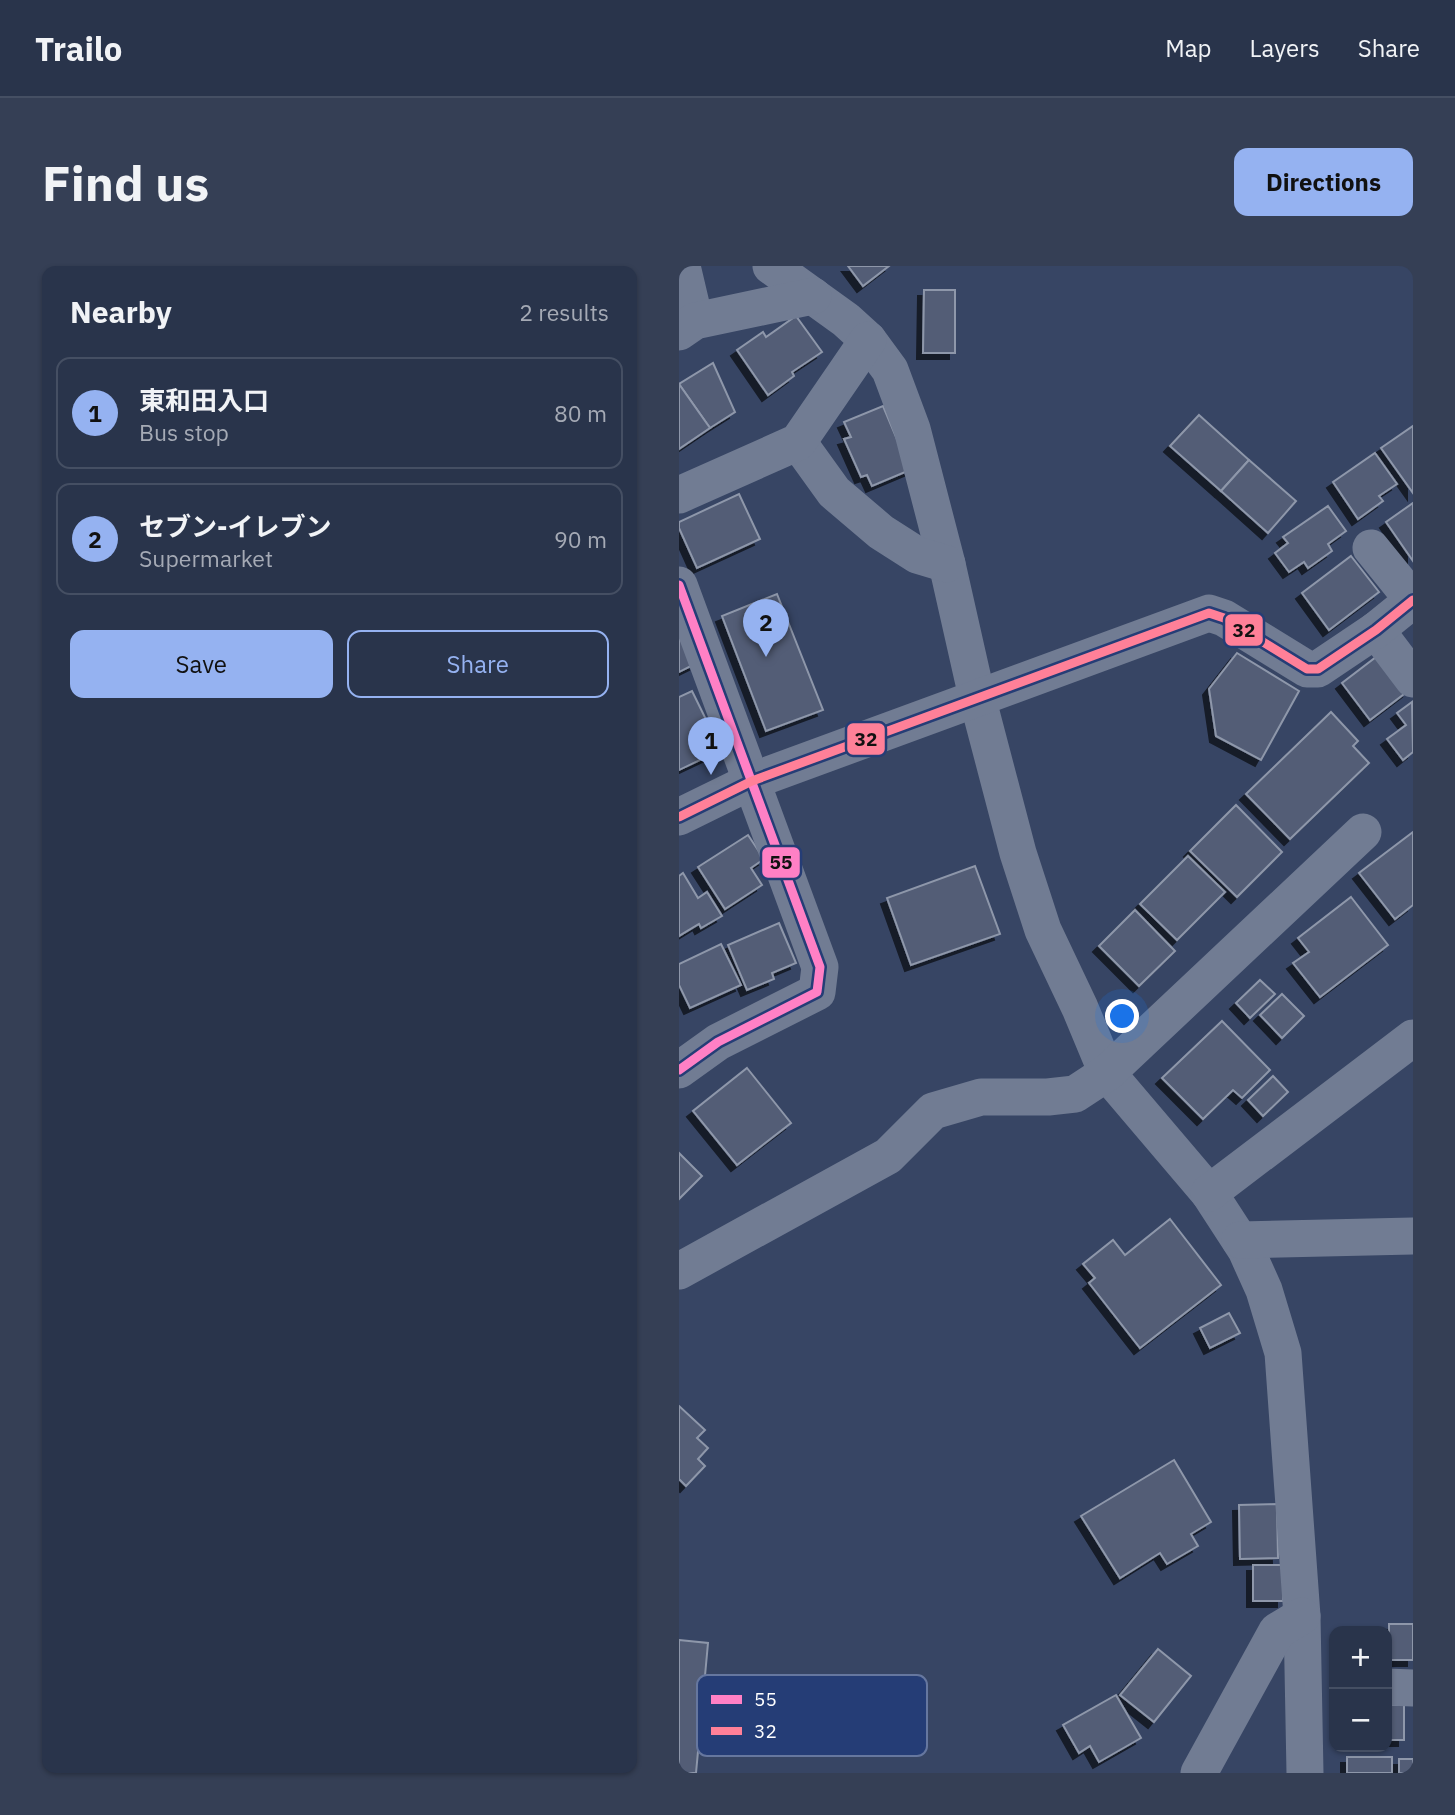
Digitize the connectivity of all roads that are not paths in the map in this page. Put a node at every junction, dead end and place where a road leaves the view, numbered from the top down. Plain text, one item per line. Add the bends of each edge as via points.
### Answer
1 (682, 266) edge
2 (771, 266) edge
3 (813, 296) junction
4 (687, 326) edge
5 (868, 340) junction
6 (798, 442) junction
7 (679, 495) edge
8 (1371, 548) dead end
9 (947, 564) junction
10 (679, 585) edge
11 (1413, 600) edge
12 (1376, 631) junction
13 (1413, 678) edge
14 (977, 697) junction
15 (753, 781) junction
16 (679, 817) edge
17 (1363, 832) dead end
18 (1413, 1038) edge
19 (679, 1070) edge
20 (1107, 1073) junction
21 (1209, 1193) junction
22 (1413, 1236) edge
23 (1240, 1240) junction
24 (679, 1270) edge
25 (1301, 1616) junction
26 (1319, 1686) edge
27 (1392, 1687) edge
28 (1413, 1688) edge
29 (1199, 1773) edge
30 (1305, 1773) edge

1 - 4 street
2 - 3 street
3 - 4 street
3 - 5 street
5 - 6 street
5 - 9 street via 890,370 912,429
6 - 7 street
6 - 9 street via 834,492 881,532 918,555
8 - 11 street
9 - 14 street
10 - 15 street
11 - 12 street
12 - 13 street
12 - 14 street via 1318,669 1307,669 1209,613
14 - 15 street
14 - 20 street via 1043,930
15 - 16 street
15 - 19 street via 820,967 817,992 718,1042
17 - 20 street
18 - 21 street
20 - 21 street
20 - 24 street via 1075,1094 981,1097 933,1111 888,1156
21 - 23 street
22 - 23 street
23 - 25 street via 1264,1290 1283,1353
25 - 26 street
25 - 29 street via 1277,1631
26 - 30 street
27 - 28 street

